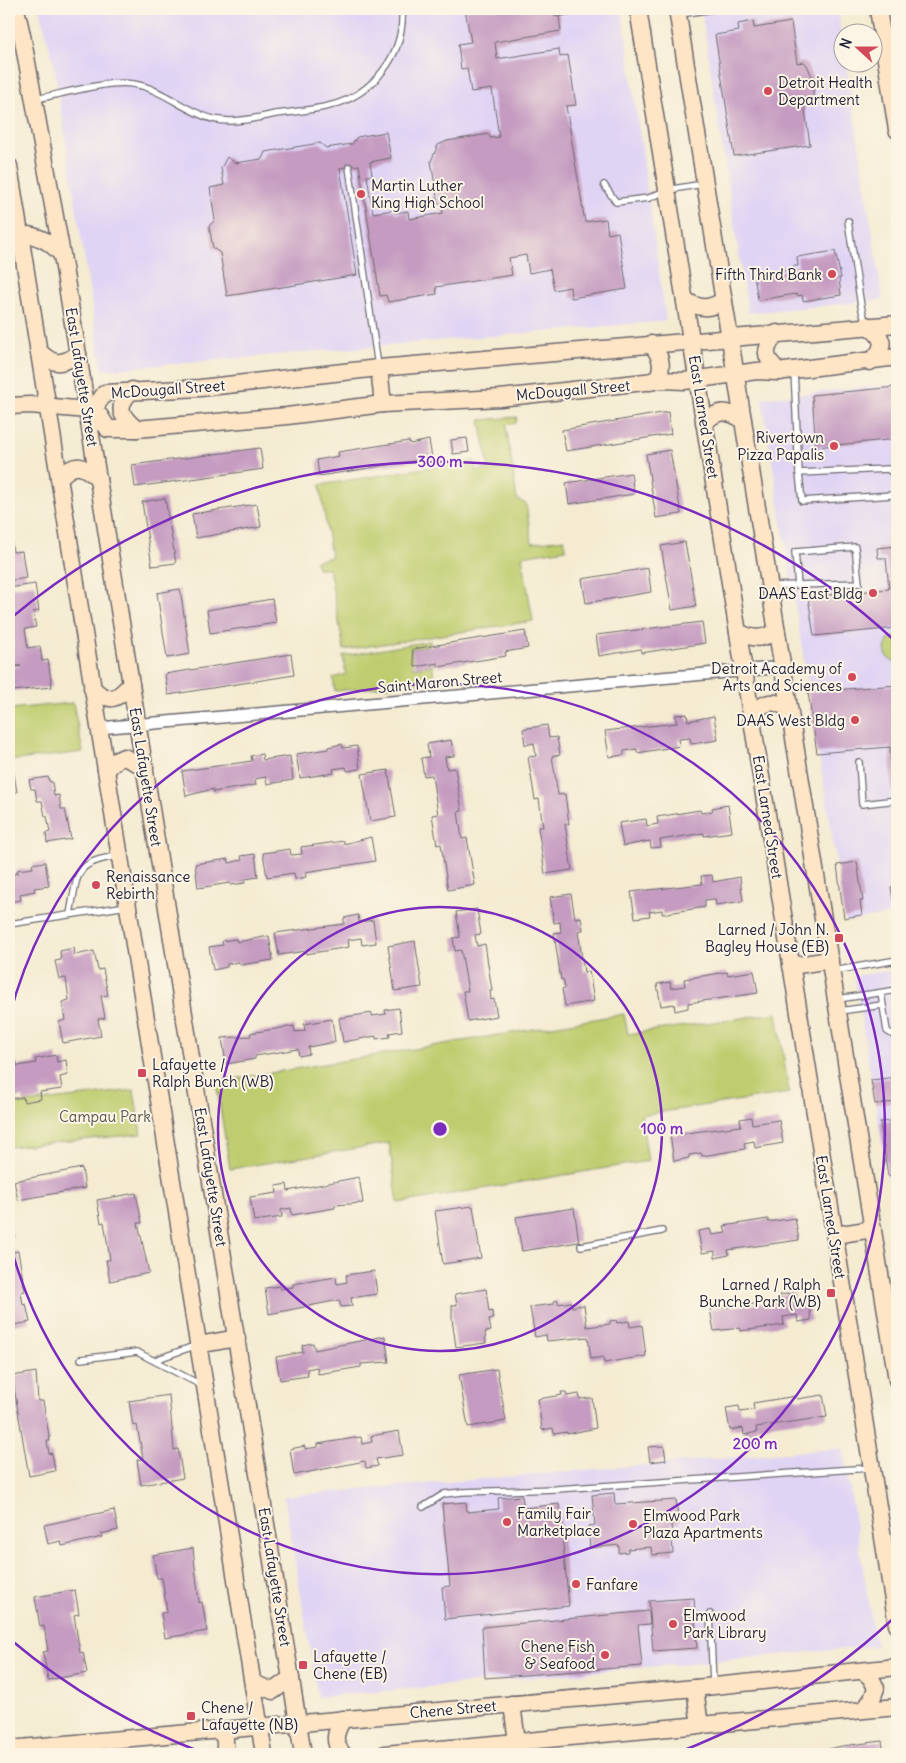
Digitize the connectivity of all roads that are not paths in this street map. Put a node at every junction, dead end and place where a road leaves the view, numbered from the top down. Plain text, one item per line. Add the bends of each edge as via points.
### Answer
1 (16, 9) edge
2 (402, 9) edge
3 (582, 9) edge
4 (638, 9) edge
5 (714, 9) edge
6 (878, 9) edge
7 (677, 12) edge
8 (558, 13) dead end
9 (895, 95) edge
10 (34, 100) junction
11 (897, 130) edge
12 (9, 166) edge
13 (349, 166) dead end
14 (705, 184) junction
15 (604, 185) dead end
16 (667, 190) junction
17 (848, 221) dead end
18 (21, 243) junction
19 (62, 255) junction
20 (685, 300) junction
21 (724, 300) junction
22 (897, 324) edge
23 (866, 325) junction
24 (776, 333) junction
25 (729, 337) junction
26 (691, 340) junction
27 (652, 344) junction
28 (38, 350) junction
29 (78, 354) junction
30 (897, 357) edge
31 (870, 362) junction
32 (378, 368) junction
33 (787, 371) junction
34 (736, 372) junction
35 (698, 379) junction
36 (650, 382) junction
37 (132, 390) junction
38 (383, 404) junction
39 (9, 406) edge
40 (48, 407) junction
41 (87, 410) junction
42 (743, 420) junction
43 (704, 423) junction
44 (136, 429) junction
45 (799, 473) junction
46 (897, 477) edge
47 (59, 478) junction
48 (98, 478) junction
49 (897, 490) edge
50 (770, 586) junction
51 (798, 586) junction
52 (776, 630) junction
53 (738, 632) junction
54 (783, 667) junction
55 (744, 670) junction
56 (132, 684) junction
57 (92, 688) junction
58 (789, 710) junction
59 (751, 715) junction
60 (138, 724) junction
61 (99, 728) junction
62 (859, 762) dead end
63 (145, 767) junction
64 (106, 770) junction
65 (897, 800) edge
66 (119, 856) junction
67 (127, 906) junction
68 (70, 914) junction
69 (9, 924) edge
70 (897, 960) edge
71 (791, 966) junction
72 (830, 966) junction
73 (897, 990) edge
74 (881, 993) junction
75 (837, 1005) junction
76 (882, 1005) junction
77 (897, 1035) edge
78 (873, 1228) junction
79 (662, 1230) dead end
80 (835, 1235) junction
81 (581, 1246) dead end
82 (237, 1338) junction
83 (198, 1345) junction
84 (81, 1359) dead end
85 (155, 1360) junction
86 (897, 1380) edge
87 (205, 1387) junction
88 (872, 1468) junction
89 (423, 1507) dead end
90 (710, 1614) dead end
91 (897, 1625) edge
92 (897, 1667) edge
93 (863, 1670) junction
94 (291, 1678) junction
95 (253, 1683) junction
96 (713, 1686) junction
97 (696, 1688) junction
98 (512, 1704) junction
99 (897, 1707) edge
100 (865, 1709) junction
101 (343, 1719) junction
102 (298, 1723) junction
103 (260, 1726) junction
104 (700, 1726) junction
105 (219, 1730) junction
106 (517, 1742) junction
107 (9, 1749) edge
108 (226, 1754) edge
109 (264, 1754) edge
110 (304, 1754) edge
111 (343, 1754) edge
112 (385, 1754) edge

1 - 10 street, East Lafayette Street
2 - 10 lane via 401,30 387,65 370,85 352,98 328,106 238,120 213,119 142,86 125,83
3 - 8 lane
4 - 16 street, East Larned Street
5 - 7 lane
6 - 9 street
7 - 14 street
9 - 11 street
10 - 19 street, East Lafayette Street
12 - 18 street
13 - 32 lane
14 - 16 lane
14 - 21 street
15 - 16 lane via 616,202 649,198
16 - 20 street, East Larned Street
17 - 23 lane
18 - 19 street via 29,235 39,237 51,243
18 - 28 street
19 - 29 street, East Lafayette Street
20 - 21 street via 695,307 704,308
20 - 26 street, East Larned Street
21 - 25 street
22 - 23 street, McDougall Street
23 - 24 street, McDougall Street
23 - 31 street via 877,332 882,342 879,354
24 - 25 street, McDougall Street
24 - 33 street via 766,353 770,363
25 - 26 street, McDougall Street
25 - 34 street
26 - 27 street, McDougall Street
26 - 35 street, East Larned Street
27 - 32 street, McDougall Street
27 - 36 street via 662,363 658,378
28 - 29 street via 57,362 67,362
28 - 40 street
29 - 41 street, East Lafayette Street
30 - 31 street, McDougall Street
31 - 33 street, McDougall Street
32 - 37 street, McDougall Street via 200,388
32 - 38 street
33 - 34 street, McDougall Street
33 - 45 lane
34 - 35 street, McDougall Street
34 - 42 street
35 - 36 street, McDougall Street
35 - 43 street, East Larned Street
36 - 38 street, McDougall Street via 500,398
37 - 41 street, McDougall Street via 105,393 96,407
37 - 44 street via 121,410 123,417
38 - 44 street, McDougall Street
39 - 40 street
40 - 41 street
40 - 47 street
41 - 44 street, McDougall Street via 100,416 108,429
41 - 48 street, East Lafayette Street
42 - 43 street via 722,411
42 - 50 street
43 - 53 street, East Larned Street
45 - 46 lane via 888,469
45 - 49 lane via 802,501 893,495
47 - 48 street via 69,468 79,466 87,468
47 - 57 street
48 - 56 street, East Lafayette Street
50 - 51 lane
50 - 52 street
51 - 51 lane via 859,583 855,547 795,552
52 - 53 street via 768,637 758,639
52 - 54 street
53 - 55 street, East Larned Street
54 - 55 street, Saint Maron Street
54 - 58 street
55 - 59 street, East Larned Street
55 - 60 street, Saint Maron Street
56 - 57 street via 118,697 110,699
56 - 60 street, East Lafayette Street
57 - 61 street
58 - 59 street via 781,703 771,701 759,706
58 - 72 street
59 - 71 street, East Larned Street
60 - 61 street, Saint Maron Street
60 - 63 street, East Lafayette Street
61 - 64 street
62 - 65 lane via 862,804
63 - 64 street via 124,758
63 - 82 street, East Lafayette Street
64 - 66 street
66 - 67 street
66 - 68 lane via 91,861 83,866 74,888
67 - 68 lane
67 - 83 street
68 - 69 lane
70 - 72 lane
71 - 72 street
71 - 80 street, East Larned Street
72 - 75 street
73 - 74 lane
74 - 75 lane
74 - 76 lane
75 - 76 lane
75 - 78 street
76 - 77 lane via 887,1031
78 - 80 street
78 - 86 street
79 - 81 lane
80 - 88 street, East Larned Street
82 - 83 street
82 - 94 street, East Lafayette Street
83 - 85 lane
83 - 87 street
84 - 85 lane via 132,1352
85 - 87 lane
87 - 95 street
88 - 89 lane via 453,1493 444,1494
88 - 91 street, East Larned Street
90 - 96 lane
92 - 93 street, Chene Street
93 - 96 street, Chene Street
93 - 100 street via 876,1688
94 - 95 street via 273,1691
94 - 102 street, East Lafayette Street
95 - 103 street
96 - 97 street, Chene Street
97 - 98 street, Chene Street
97 - 104 street
98 - 101 street, Chene Street
98 - 106 street
99 - 100 street
100 - 104 street
101 - 102 street, Chene Street
101 - 111 street via 334,1737 336,1747
102 - 103 street, Chene Street
102 - 110 street, East Lafayette Street
103 - 105 street, Chene Street
103 - 109 street
104 - 106 street
105 - 107 street, Chene Street
105 - 108 street via 226,1739
106 - 112 street

